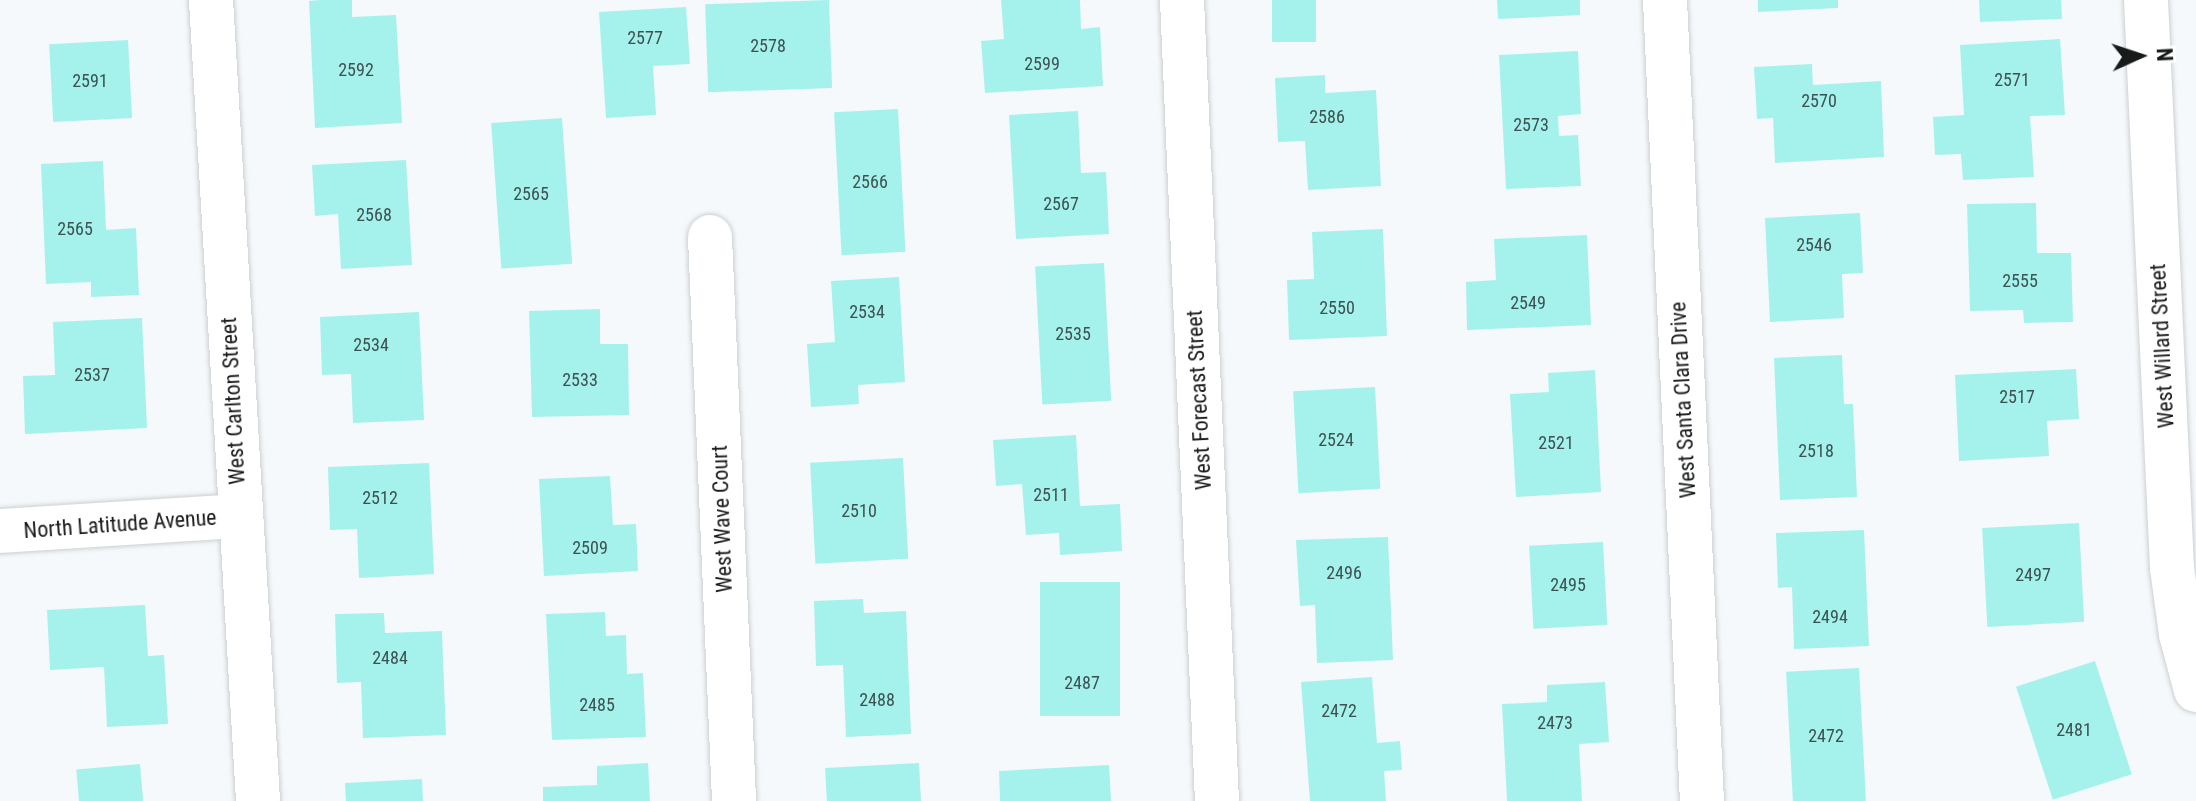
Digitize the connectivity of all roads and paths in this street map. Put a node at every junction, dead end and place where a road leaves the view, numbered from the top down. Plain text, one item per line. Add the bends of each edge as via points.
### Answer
1 (211, 0) edge
2 (1182, 0) edge
3 (1665, 0) edge
4 (2146, 0) edge
5 (710, 237) dead end
6 (239, 516) junction
7 (0, 531) edge
8 (2196, 690) edge
9 (258, 801) edge
10 (734, 801) edge
11 (1217, 801) edge
12 (1702, 801) edge

1 - 6 street, West Carlton Street
2 - 11 street, West Forecast Street
3 - 12 street, West Santa Clara Drive
4 - 8 street, West Willard Street via 2172,568
5 - 10 street, West Wave Court
6 - 7 street, North Latitude Avenue
6 - 9 street, West Carlton Street

